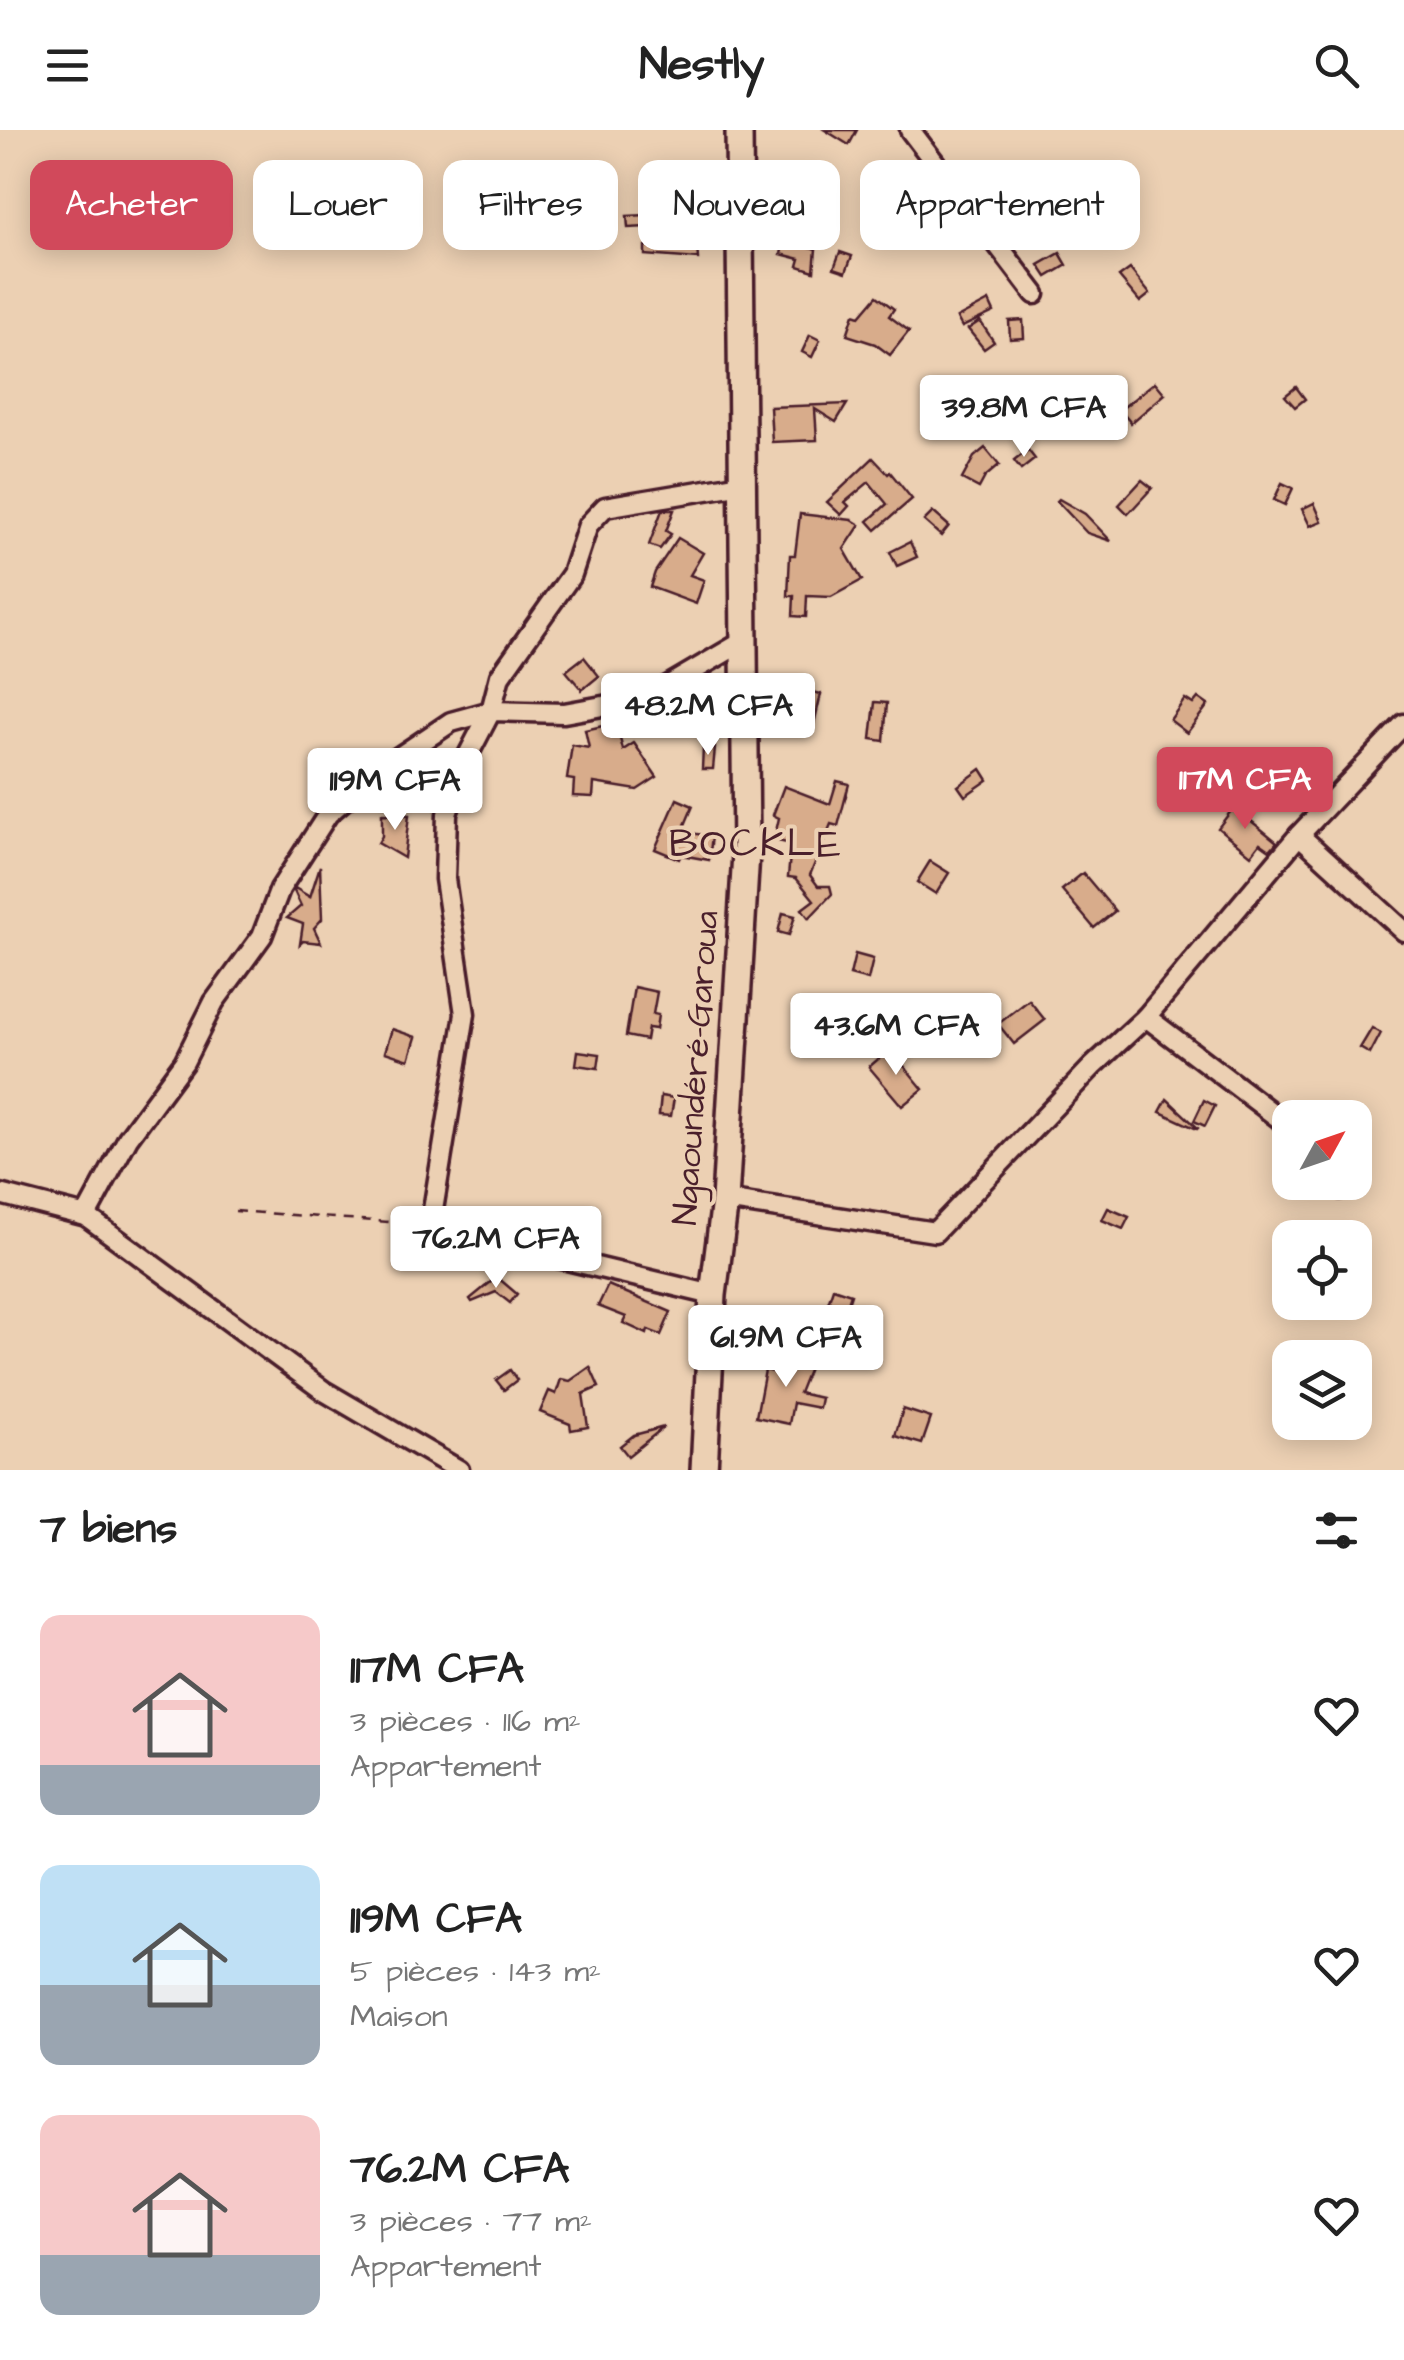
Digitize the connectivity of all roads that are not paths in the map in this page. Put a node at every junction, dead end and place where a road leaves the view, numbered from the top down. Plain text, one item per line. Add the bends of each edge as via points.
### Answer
1 (738, 130) edge
2 (910, 130) edge
3 (1035, 294) dead end
4 (742, 484) junction
5 (744, 641) junction
6 (490, 710) junction
7 (1404, 724) edge
8 (1298, 834) junction
9 (1404, 931) edge
10 (1146, 1017) junction
11 (1272, 1113) edge
12 (0, 1194) edge
13 (725, 1200) junction
14 (86, 1216) junction
15 (713, 1295) junction
16 (458, 1470) edge
17 (704, 1470) edge

1 - 4 highway, Ngaoundéré-Garoua
2 - 3 street
4 - 5 highway, Ngaoundéré-Garoua
4 - 6 street via 606,507 588,525 572,574 500,676
5 - 6 street via 647,698 564,713
5 - 13 highway, Ngaoundéré-Garoua via 746,853
6 - 14 street via 451,722 328,814 280,890 262,936 128,1138
6 - 15 street via 446,814 445,879 465,1014 433,1210 436,1226
7 - 8 street
8 - 9 street
8 - 10 street
10 - 11 street
10 - 13 street via 935,1232
12 - 14 street
13 - 15 highway, Ngaoundéré-Garoua
14 - 16 street via 324,1392
15 - 17 highway, Ngaoundéré-Garoua

